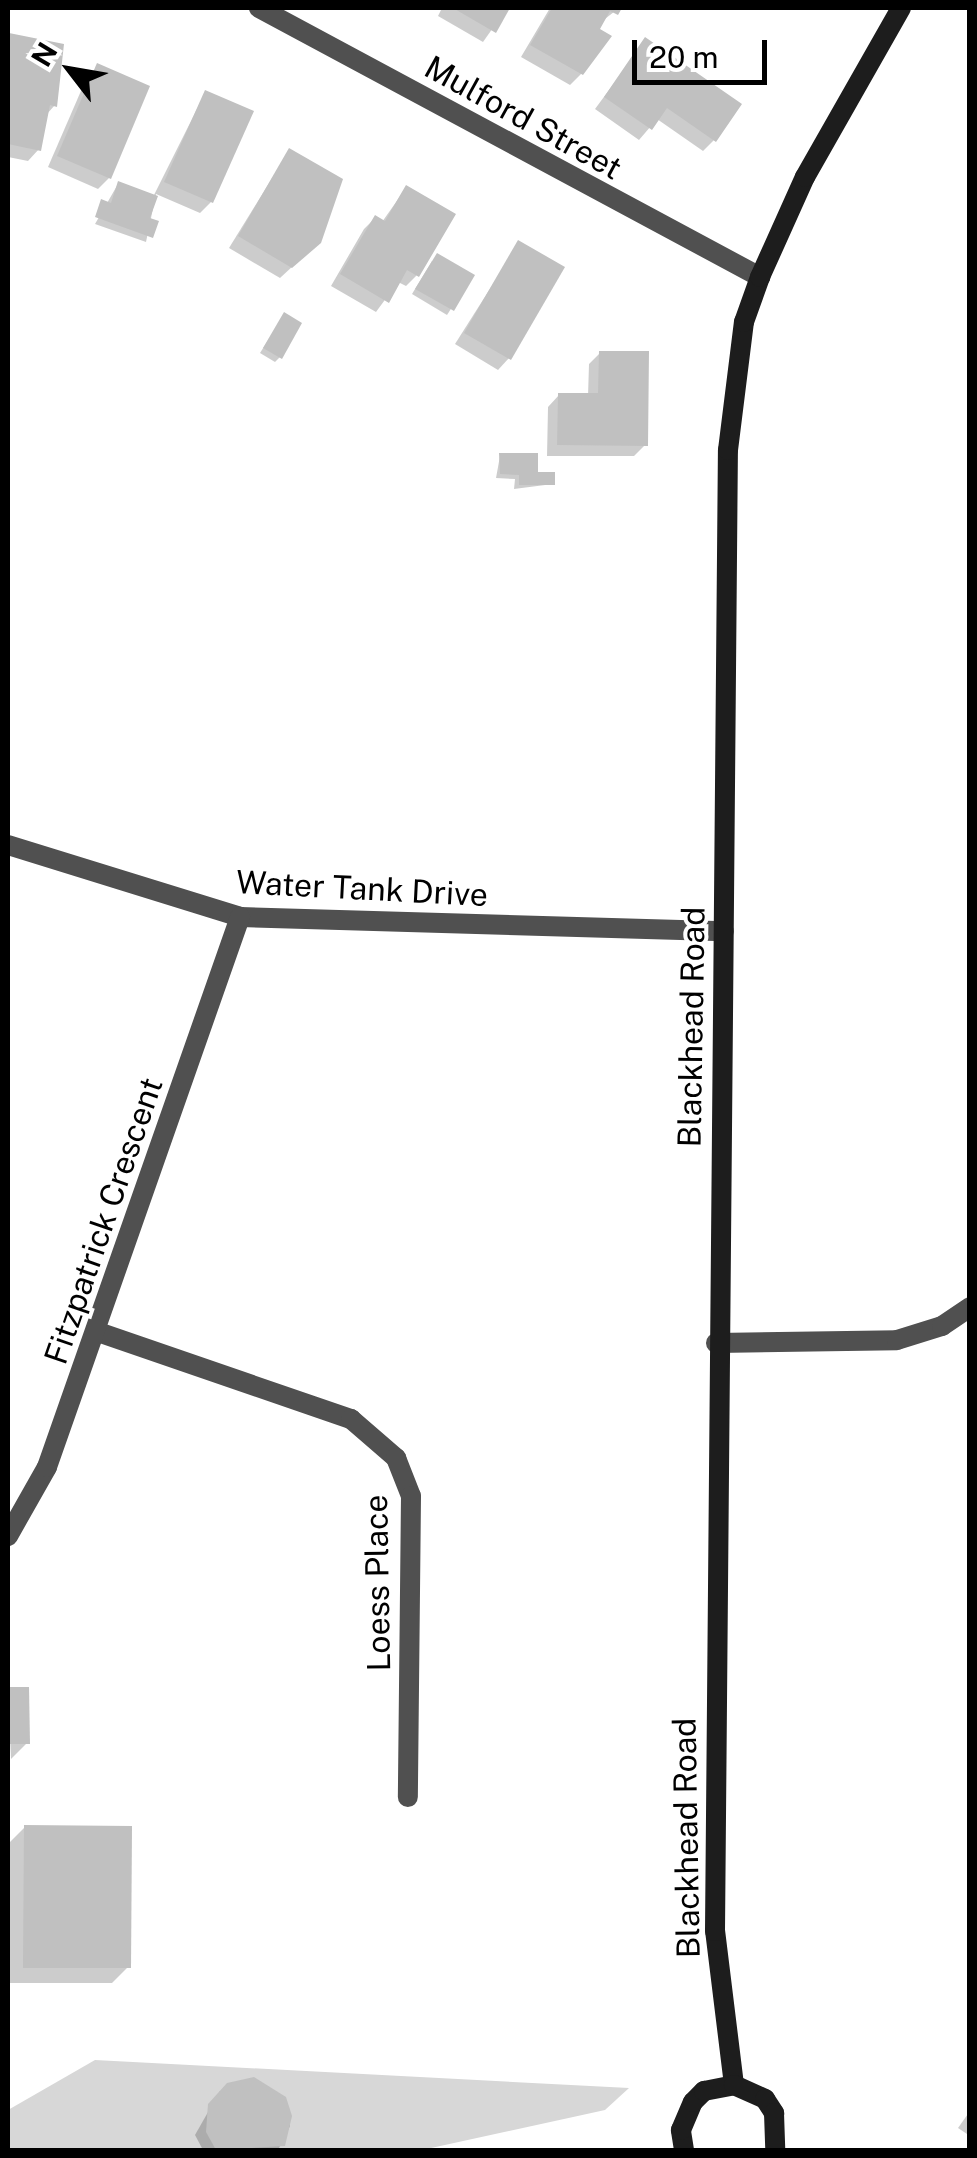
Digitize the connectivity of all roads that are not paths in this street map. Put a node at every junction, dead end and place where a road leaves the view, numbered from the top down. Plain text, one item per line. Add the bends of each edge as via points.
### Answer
1 (259, 8) edge
2 (901, 8) edge
3 (760, 277) junction
4 (8, 845) edge
5 (240, 918) junction
6 (724, 931) junction
7 (970, 1307) edge
8 (98, 1332) junction
9 (716, 1344) junction
10 (8, 1536) edge
11 (408, 1797) dead end
12 (734, 2085) junction
13 (678, 2149) edge
14 (775, 2150) edge

1 - 3 street, Mulford Street
2 - 3 main road, Blackhead Road via 805,176
3 - 6 main road, Blackhead Road via 744,322 728,450
4 - 5 street, Water Tank Drive
5 - 6 street, Water Tank Drive
5 - 8 street, Fitzpatrick Crescent
6 - 9 main road, Blackhead Road
7 - 9 street via 942,1326 897,1340
8 - 10 street, Fitzpatrick Crescent via 33,1499
8 - 11 street, Loess Place via 351,1420 396,1458 411,1496
9 - 12 main road, Blackhead Road via 715,1931
12 - 13 main road via 704,2091 693,2102
12 - 14 main road via 764,2098 774,2112

